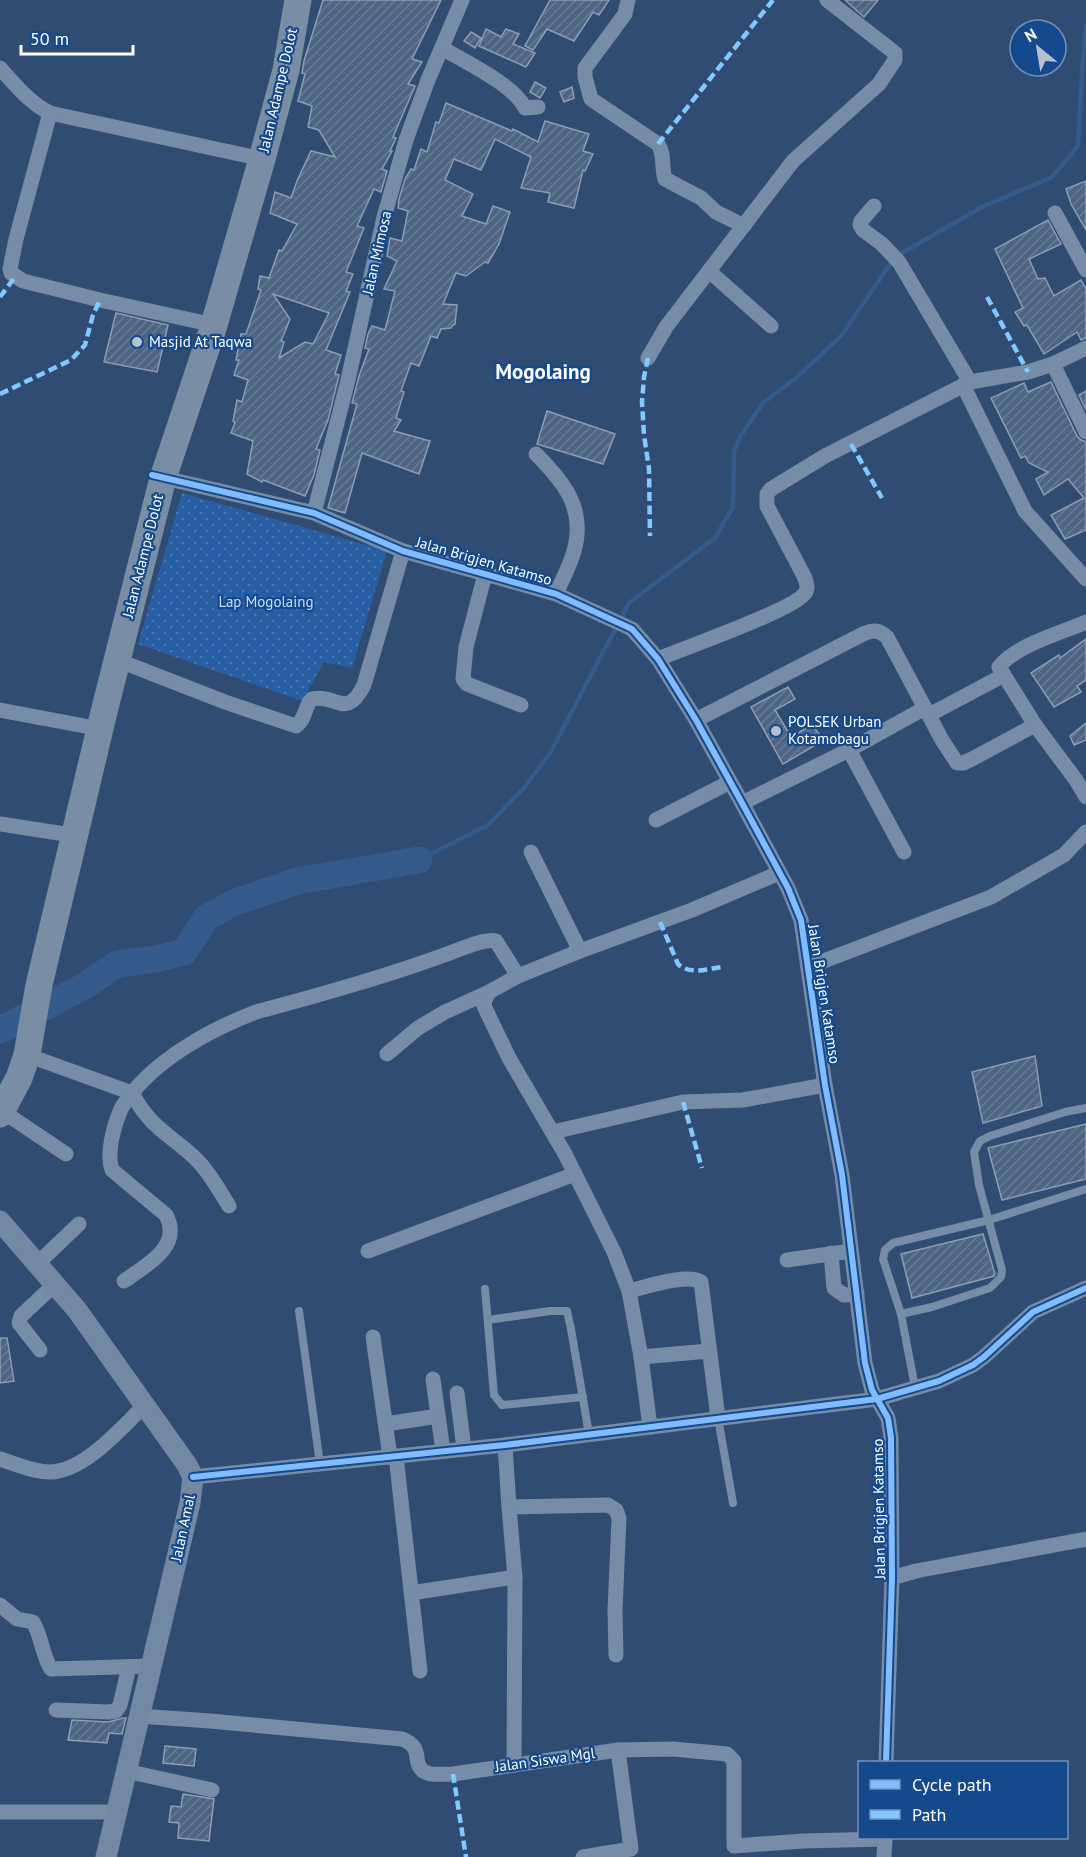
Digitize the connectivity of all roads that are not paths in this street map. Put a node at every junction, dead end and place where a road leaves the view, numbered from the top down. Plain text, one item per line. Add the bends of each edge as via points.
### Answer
1 (287, 0) edge
2 (298, 0) edge
3 (462, 0) edge
4 (628, 0) edge
5 (827, 0) edge
6 (442, 48) junction
7 (0, 68) edge
8 (538, 107) dead end
9 (50, 113) junction
10 (255, 158) junction
11 (874, 206) dead end
12 (1055, 213) dead end
13 (744, 226) junction
14 (1086, 270) edge
15 (709, 271) junction
16 (210, 324) junction
17 (771, 326) dead end
18 (1086, 348) edge
19 (648, 358) dead end
20 (1053, 364) junction
21 (966, 384) junction
22 (1086, 432) edge
23 (536, 454) dead end
24 (157, 476) junction
25 (314, 513) junction
26 (403, 551) junction
27 (485, 574) junction
28 (1086, 579) edge
29 (556, 594) junction
30 (1086, 622) edge
31 (112, 658) junction
32 (658, 659) junction
33 (1004, 675) junction
34 (520, 705) dead end
35 (0, 710) edge
36 (927, 712) junction
37 (696, 720) junction
38 (1035, 725) junction
39 (90, 727) junction
40 (849, 750) junction
41 (730, 782) junction
42 (1086, 797) edge
43 (742, 803) junction
44 (656, 820) dead end
45 (0, 824) edge
46 (1086, 832) edge
47 (64, 834) junction
48 (531, 852) dead end
49 (904, 852) dead end
50 (779, 873) junction
51 (580, 951) junction
52 (808, 967) junction
53 (518, 976) junction
54 (34, 986) junction
55 (489, 992) junction
56 (25, 1039) junction
57 (387, 1054) dead end
58 (825, 1085) junction
59 (132, 1093) junction
60 (1, 1104) edge
61 (1086, 1108) edge
62 (553, 1132) junction
63 (66, 1154) dead end
64 (575, 1174) junction
65 (1086, 1189) edge
66 (229, 1206) dead end
67 (989, 1220) junction
68 (0, 1221) edge
69 (79, 1224) dead end
70 (368, 1251) dead end
71 (851, 1251) junction
72 (831, 1253) junction
73 (787, 1260) dead end
74 (37, 1264) junction
75 (124, 1281) dead end
76 (55, 1284) junction
77 (1086, 1288) edge
78 (485, 1289) dead end
79 (628, 1291) junction
80 (857, 1294) junction
81 (299, 1311) dead end
82 (901, 1314) junction
83 (488, 1320) junction
84 (373, 1337) dead end
85 (40, 1350) dead end
86 (709, 1351) junction
87 (641, 1357) junction
88 (433, 1378) dead end
89 (915, 1388) junction
90 (456, 1393) dead end
91 (583, 1397) junction
92 (877, 1399) junction
93 (145, 1405) junction
94 (438, 1416) junction
95 (718, 1418) junction
96 (386, 1424) junction
97 (650, 1427) junction
98 (589, 1434) junction
99 (505, 1445) junction
100 (464, 1449) junction
101 (443, 1451) junction
102 (393, 1456) junction
103 (0, 1459) edge
104 (320, 1464) junction
105 (193, 1477) junction
106 (733, 1503) dead end
107 (509, 1507) junction
108 (1086, 1539) edge
109 (516, 1577) junction
110 (892, 1578) junction
111 (411, 1593) junction
112 (0, 1605) edge
113 (616, 1655) dead end
114 (151, 1666) junction
115 (129, 1667) junction
116 (420, 1671) dead end
117 (56, 1710) dead end
118 (139, 1716) junction
119 (618, 1750) junction
120 (886, 1761) edge
121 (514, 1765) junction
122 (126, 1771) junction
123 (212, 1790) dead end
124 (0, 1812) edge
125 (116, 1812) junction
126 (858, 1839) edge
127 (885, 1839) edge
128 (735, 1852) edge
129 (631, 1853) edge
130 (106, 1857) edge
131 (583, 1857) edge
132 (884, 1857) edge

1 - 10 highway, Jalan Adampe Dolot
2 - 10 highway, Jalan Adampe Dolot via 286,70
3 - 6 street, Jalan Mimosa
4 - 13 street via 624,14 585,68 591,99 658,144 663,151 664,179
5 - 13 street via 895,52 896,60 879,84 793,161
6 - 8 street via 510,89 525,108
6 - 25 street, Jalan Mimosa via 406,140 384,217
7 - 9 street
9 - 10 street
9 - 16 street via 16,239 11,273 23,281
10 - 16 highway, Jalan Adampe Dolot
11 - 21 street via 860,225 894,256
12 - 14 street
13 - 15 street
15 - 17 street
15 - 19 street via 666,327
16 - 24 highway, Jalan Adampe Dolot
18 - 20 street
20 - 21 street
20 - 22 street
21 - 28 street via 1024,511
21 - 32 street via 825,456 771,489 767,506 804,576 806,593 773,613
23 - 29 street via 570,494 577,522 574,551
24 - 25 street, Jalan Brigjen Katamso
24 - 31 highway, Jalan Adampe Dolot
25 - 26 street, Jalan Brigjen Katamso
26 - 27 street, Jalan Brigjen Katamso
26 - 31 street via 358,697 347,704 312,699 303,721 296,726
27 - 29 street, Jalan Brigjen Katamso
27 - 34 street via 466,647 463,679
29 - 32 street, Jalan Brigjen Katamso via 632,629
30 - 33 street via 1006,659 999,667
31 - 39 highway, Jalan Adampe Dolot
31 - 54 highway, Jalan Adampe Dolot
32 - 37 street, Jalan Brigjen Katamso
33 - 36 street
33 - 38 street
35 - 39 street
36 - 37 street via 887,637 874,630
36 - 38 street via 952,758 960,764
36 - 40 street
37 - 41 street, Jalan Brigjen Katamso
38 - 42 street
39 - 47 highway, Jalan Adampe Dolot
40 - 43 street
40 - 49 street
41 - 43 street, Jalan Brigjen Katamso
41 - 44 street
43 - 50 street, Jalan Brigjen Katamso
45 - 47 street
46 - 52 street via 1064,855 991,897
47 - 54 highway, Jalan Adampe Dolot
48 - 51 street
50 - 51 street via 693,910
50 - 52 street, Jalan Brigjen Katamso via 801,920
51 - 53 street
52 - 58 street, Jalan Brigjen Katamso
53 - 55 street
53 - 59 street via 496,941 473,945 234,1020 185,1048
54 - 56 highway, Jalan Adampe Dolot
55 - 57 street via 418,1028
55 - 62 street via 484,1006 509,1058
56 - 59 street
56 - 60 highway, Jalan Adampe Dolot via 20,1078
58 - 62 street via 743,1100 683,1101
58 - 71 street, Jalan Brigjen Katamso
59 - 66 street via 149,1120 197,1160
59 - 75 street via 121,1108 108,1152 109,1162 112,1170 166,1215 171,1225 165,1249
60 - 63 street
61 - 67 lane via 980,1141 974,1152
62 - 64 street
64 - 70 street
64 - 79 street via 609,1240
65 - 67 lane
67 - 82 lane via 1002,1270 996,1283 961,1298
67 - 82 lane via 893,1243 885,1250 884,1259
68 - 74 street, Jalan Amal
69 - 74 street
71 - 72 street
71 - 80 street, Jalan Brigjen Katamso
72 - 73 street
72 - 80 street via 834,1288 844,1295
74 - 76 street, Jalan Amal
76 - 85 street via 18,1323
76 - 93 street, Jalan Amal
77 - 89 street via 1026,1318 972,1365
78 - 83 lane
79 - 86 street via 685,1278 699,1280
79 - 87 street
80 - 92 street, Jalan Brigjen Katamso via 865,1363
81 - 104 lane
82 - 89 lane
83 - 91 lane via 567,1311
83 - 91 lane via 494,1395 502,1405
84 - 96 street
86 - 87 street
86 - 95 street
87 - 97 street
88 - 94 street
89 - 92 street
90 - 100 street
91 - 98 lane
92 - 95 street
92 - 110 street, Jalan Brigjen Katamso via 890,1427
93 - 103 street via 109,1440 69,1468 51,1472
93 - 105 street, Jalan Amal
94 - 96 street
94 - 101 street
95 - 97 street
95 - 106 lane
96 - 102 street
97 - 98 street
98 - 99 street
99 - 100 street
99 - 107 street
100 - 101 street
101 - 102 street
102 - 104 street
102 - 111 street
104 - 105 street
105 - 114 street, Jalan Amal
107 - 109 street
107 - 113 street via 608,1504 616,1510
108 - 110 street
109 - 111 street
109 - 121 street
110 - 120 street, Jalan Brigjen Katamso
111 - 116 street
112 - 115 street via 17,1619 33,1622 51,1670
114 - 115 street
114 - 118 street, Jalan Amal
115 - 117 street via 116,1710
118 - 121 street, Jalan Siswa Mgl via 402,1739 414,1746 420,1766 429,1773 453,1774
118 - 122 street, Jalan Amal
119 - 121 street, Jalan Siswa Mgl
119 - 128 street, Jalan Siswa Mgl via 673,1749 730,1755 734,1761
119 - 129 street
122 - 123 street
122 - 125 street, Jalan Amal
124 - 125 street
125 - 130 street, Jalan Amal
126 - 128 street, Jalan Siswa Mgl via 803,1841
127 - 132 street
129 - 131 street

